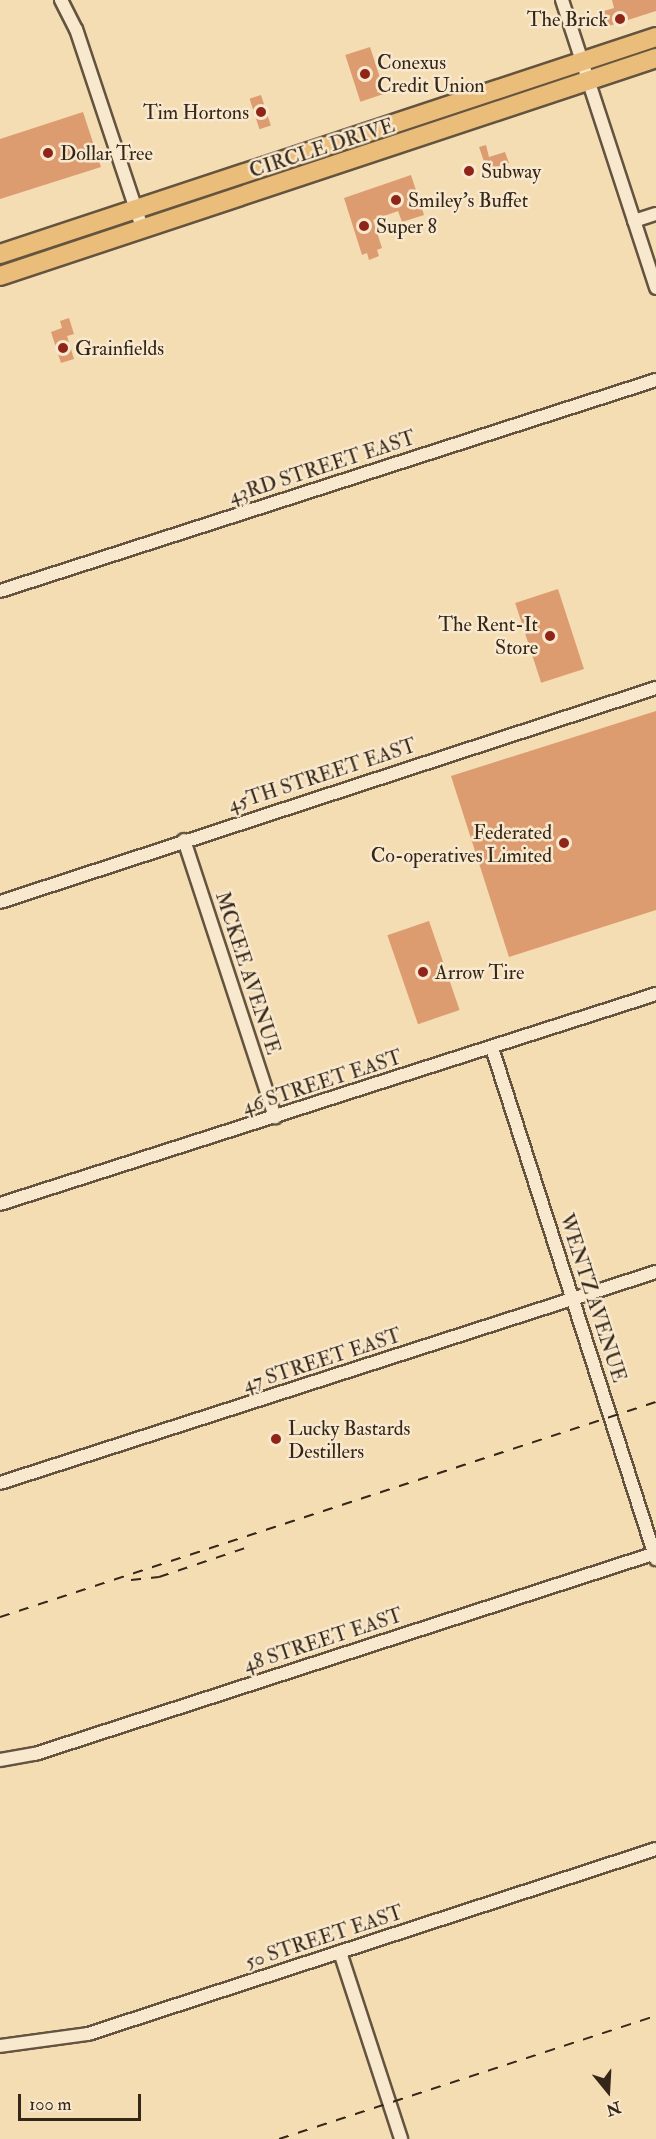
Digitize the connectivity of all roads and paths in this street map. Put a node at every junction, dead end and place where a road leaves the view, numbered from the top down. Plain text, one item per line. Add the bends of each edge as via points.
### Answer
1 (61, 0) edge
2 (562, 0) edge
3 (656, 37) edge
4 (656, 58) edge
5 (582, 63) junction
6 (588, 82) junction
7 (136, 209) junction
8 (656, 214) edge
9 (634, 221) junction
10 (142, 230) junction
11 (0, 254) edge
12 (0, 276) edge
13 (656, 288) edge
14 (656, 380) edge
15 (0, 591) edge
16 (656, 688) edge
17 (184, 840) junction
18 (0, 902) edge
19 (656, 994) edge
20 (492, 1048) junction
21 (275, 1117) junction
22 (0, 1204) edge
23 (656, 1272) edge
24 (575, 1301) junction
25 (0, 1483) edge
26 (655, 1555) edge
27 (0, 1760) edge
28 (656, 1849) edge
29 (340, 1952) junction
30 (0, 2046) edge
31 (401, 2139) edge

1 - 7 street via 76,29
2 - 5 street
3 - 5 highway, CIRCLE DRIVE
4 - 6 highway, CIRCLE DRIVE
5 - 6 street
5 - 7 highway, CIRCLE DRIVE
6 - 9 street
6 - 10 highway, CIRCLE DRIVE
7 - 10 street
7 - 11 highway, CIRCLE DRIVE
8 - 9 street
9 - 13 street
10 - 12 highway, CIRCLE DRIVE
14 - 15 street, 43RD STREET EAST
16 - 17 street, 45TH STREET EAST
17 - 18 street, 45TH STREET EAST
17 - 21 street, MCKEE AVENUE
19 - 20 street, 46 STREET EAST
20 - 21 street, 46 STREET EAST
20 - 24 street, WENTZ AVENUE
21 - 22 street, 46 STREET EAST
23 - 24 street, 47 STREET EAST
24 - 25 street, 47 STREET EAST
24 - 26 street, WENTZ AVENUE
26 - 27 street, 48 STREET EAST via 35,1754
28 - 29 street, 50 STREET EAST
29 - 30 street, 50 STREET EAST via 88,2034
29 - 31 street

